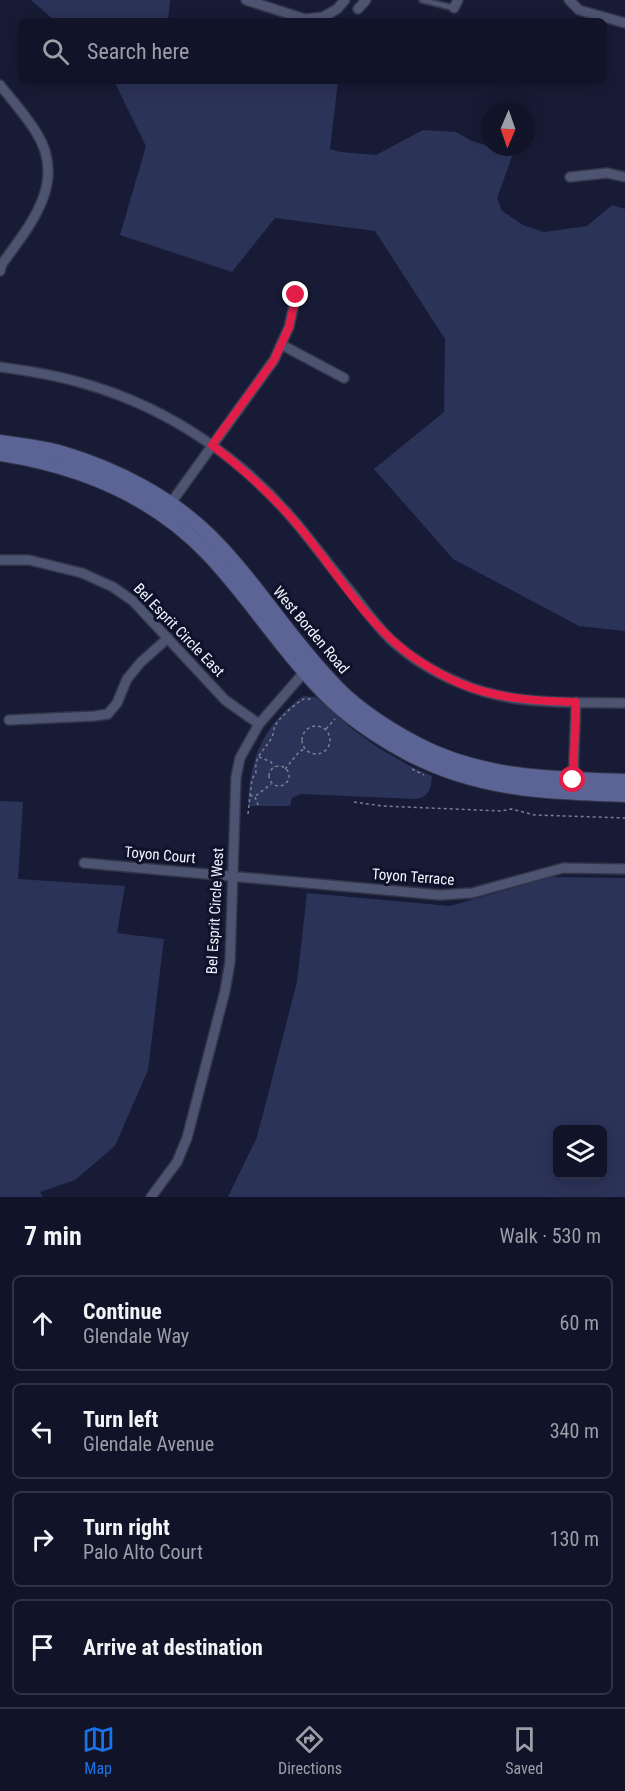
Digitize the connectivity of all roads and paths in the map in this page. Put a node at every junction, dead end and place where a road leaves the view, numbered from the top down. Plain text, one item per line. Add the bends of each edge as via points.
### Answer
1 (246, 0) edge
2 (345, 0) edge
3 (366, 0) edge
4 (422, 0) edge
5 (569, 0) edge
6 (456, 4) edge
7 (358, 9) dead end
8 (299, 18) edge
9 (317, 18) edge
10 (625, 23) edge
11 (0, 85) edge
12 (570, 177) dead end
13 (625, 177) edge
14 (0, 271) edge
15 (296, 295) dead end
16 (282, 345) junction
17 (0, 367) edge
18 (344, 378) dead end
19 (0, 442) edge
20 (212, 445) junction
21 (0, 454) edge
22 (170, 504) junction
23 (162, 516) junction
24 (0, 560) edge
25 (168, 638) junction
26 (309, 667) junction
27 (316, 700) dead end
28 (576, 702) junction
29 (625, 704) edge
30 (9, 720) dead end
31 (341, 723) dead end
32 (258, 724) junction
33 (325, 730) junction
34 (305, 749) junction
35 (258, 756) junction
36 (405, 765) dead end
37 (275, 768) junction
38 (285, 769) junction
39 (431, 777) dead end
40 (625, 781) edge
41 (272, 783) junction
42 (573, 786) junction
43 (625, 795) edge
44 (250, 796) junction
45 (255, 796) junction
46 (354, 802) dead end
47 (258, 805) dead end
48 (248, 814) dead end
49 (625, 818) edge
50 (84, 863) dead end
51 (625, 869) edge
52 (232, 877) junction
53 (151, 1197) edge

1 - 8 street
2 - 9 street via 337,9
3 - 7 street
4 - 6 lane
5 - 10 street via 579,10
11 - 14 street via 37,134 46,156 48,181 34,220
12 - 13 street via 606,173
15 - 16 street
16 - 18 street
16 - 20 street
17 - 20 street via 90,385 150,408
19 - 22 main road, West Borden Road via 71,456 119,474
20 - 22 street
20 - 28 street via 272,496 372,619 412,656 461,684 483,691 520,699
21 - 23 main road, West Borden Road via 80,473 120,489
22 - 23 street
22 - 26 main road, West Borden Road via 211,537 242,573
23 - 26 main road, West Borden Road via 209,555
24 - 25 street, Bel Esprit Circle East via 29,560 82,573 113,587 133,601
25 - 30 street via 127,679 108,714
25 - 32 street, Bel Esprit Circle East via 225,700
26 - 32 street, Bel Esprit Circle West
26 - 42 main road, West Borden Road via 324,693 356,721 408,754 493,785 533,790
27 - 35 path via 303,699 283,716
28 - 29 street
28 - 42 street
31 - 33 path via 335,719
32 - 52 street, Bel Esprit Circle West via 240,758 236,777
33 - 34 path via 306,730 302,739
33 - 34 path via 330,739 325,751 314,754
34 - 38 path
35 - 37 path
35 - 44 path
36 - 39 path
37 - 38 path
37 - 41 path via 269,775
38 - 41 path via 286,783
40 - 42 main road, West Borden Road
41 - 45 path
42 - 43 main road, West Borden Road
44 - 45 path
44 - 48 path
45 - 47 path
46 - 49 path
50 - 52 street, Toyon Court
51 - 52 street, Toyon Terrace via 563,867 452,895
52 - 53 street, Bel Esprit Circle West via 230,962 225,991 187,1138 177,1162

